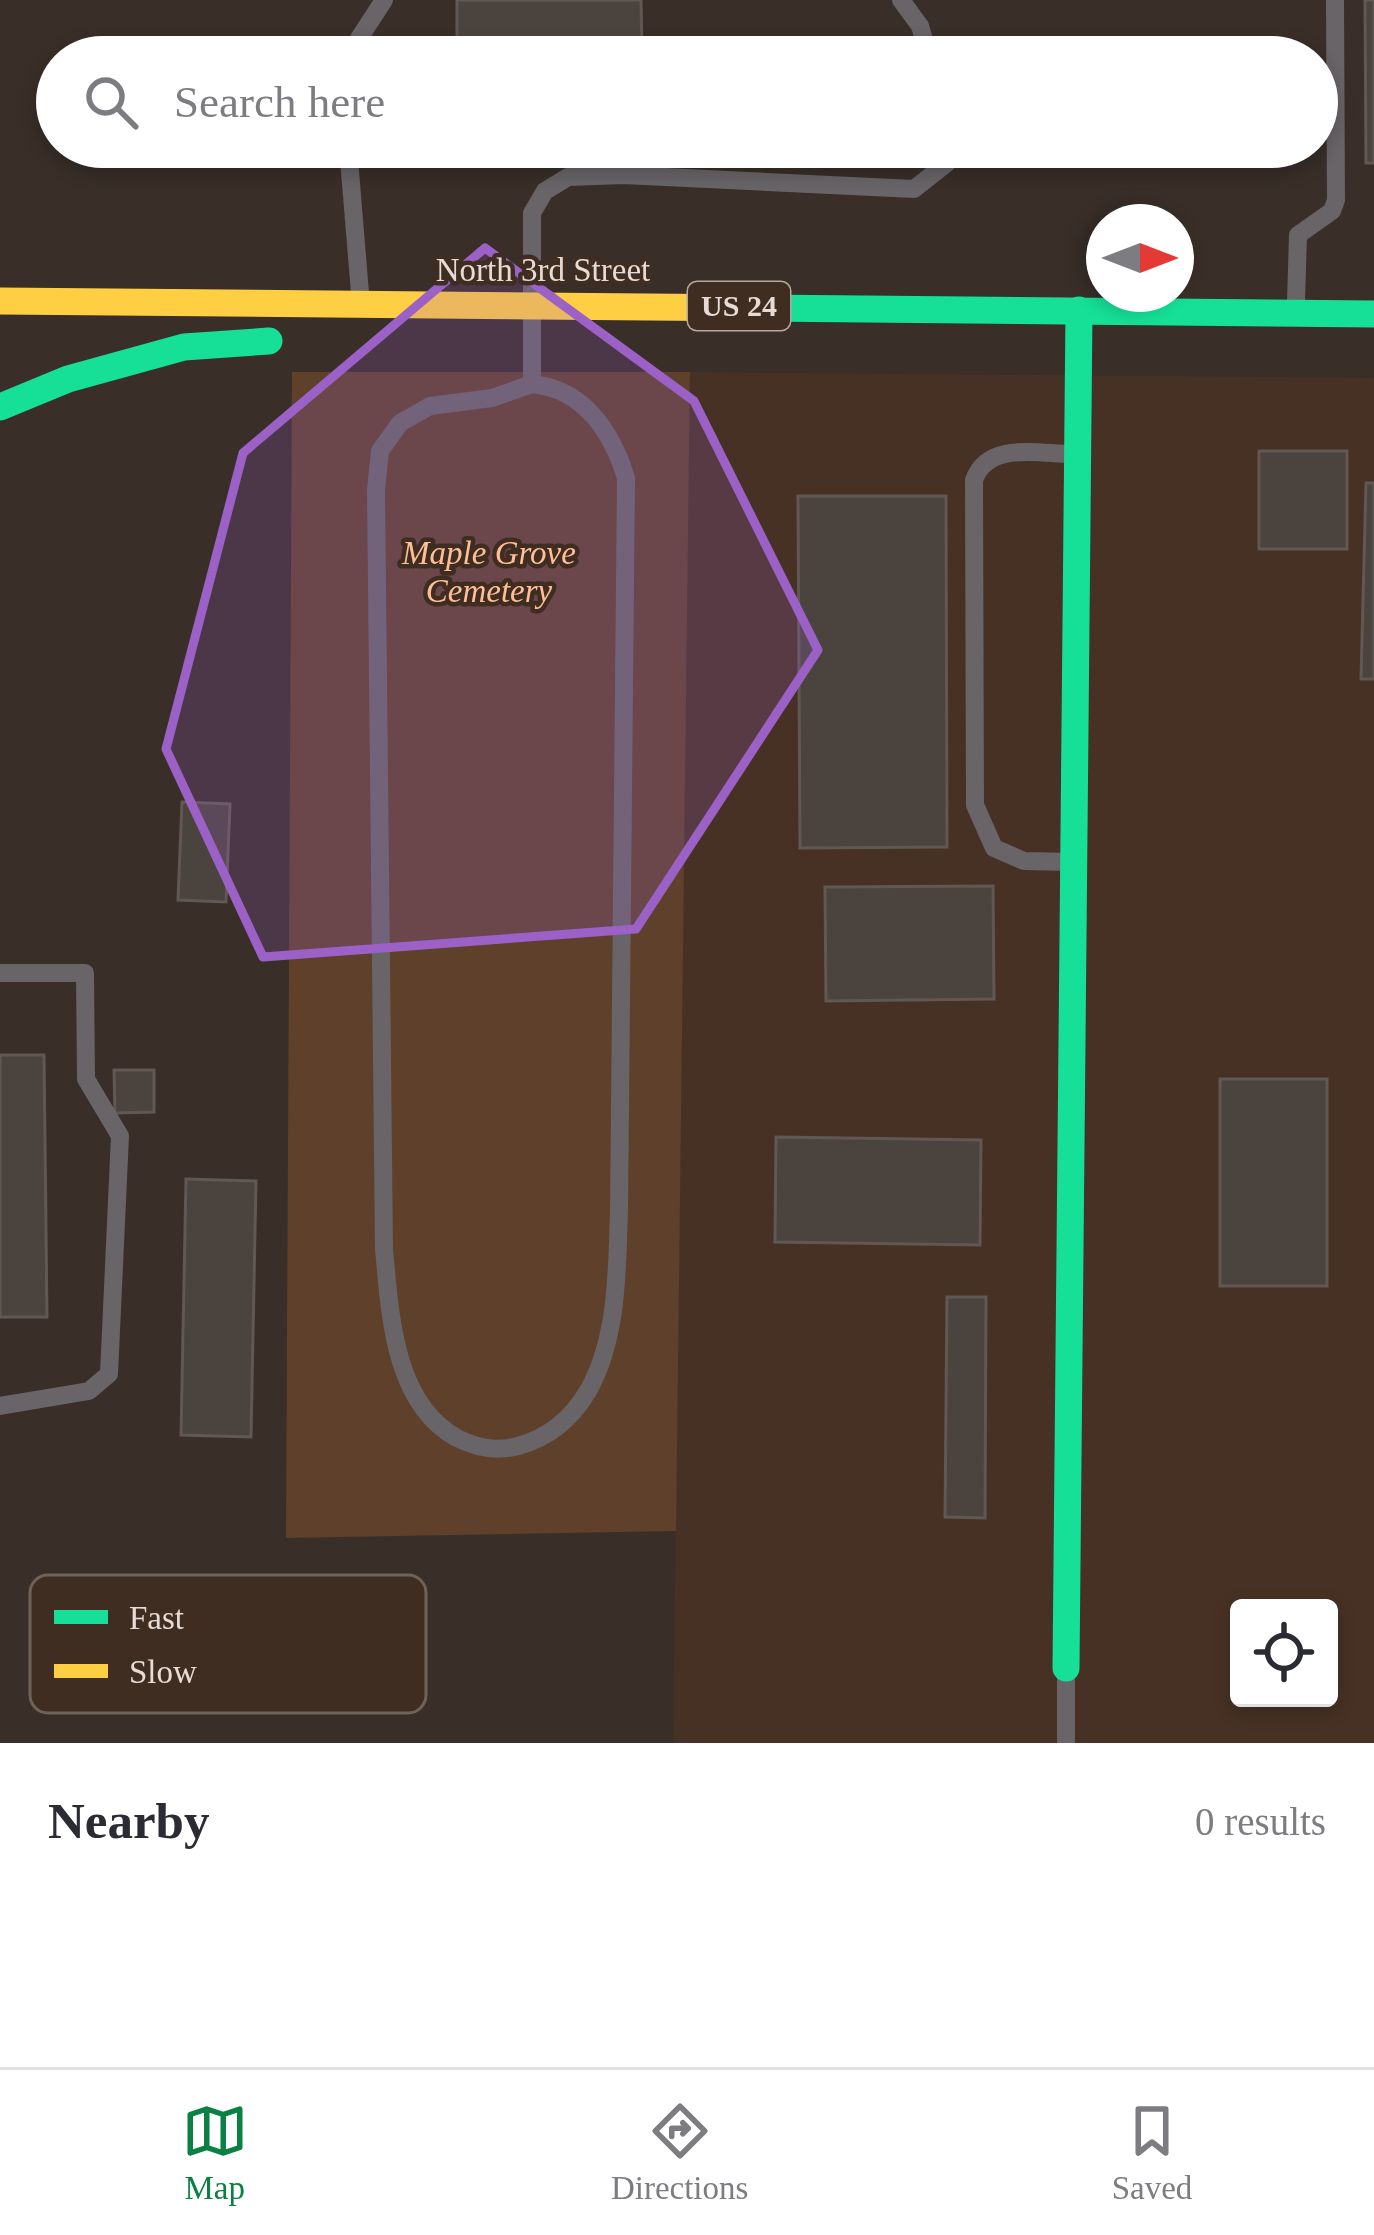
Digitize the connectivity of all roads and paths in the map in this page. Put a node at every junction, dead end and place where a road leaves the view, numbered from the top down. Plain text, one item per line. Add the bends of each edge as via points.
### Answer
1 (384, 0) edge
2 (901, 0) edge
3 (1335, 0) edge
4 (361, 36) edge
5 (923, 36) edge
6 (1335, 36) edge
7 (350, 168) edge
8 (941, 168) edge
9 (1336, 168) edge
10 (0, 301) edge
11 (360, 304) junction
12 (531, 304) junction
13 (1079, 310) junction
14 (1296, 313) junction
15 (1374, 314) edge
16 (337, 326) dead end
17 (302, 339) dead end
18 (532, 384) junction
19 (0, 407) edge
20 (1078, 454) junction
21 (1073, 862) junction
22 (0, 973) edge
23 (0, 1406) edge
24 (1066, 1668) joint
25 (1066, 1743) edge

1 - 4 lane
2 - 5 lane
3 - 6 lane
7 - 11 lane
8 - 12 lane via 914,189 568,177 545,191 532,213
9 - 14 lane via 1332,211 1298,235
10 - 11 main road, North 3rd Street / US 24
11 - 12 main road, North 3rd Street / US 24
11 - 16 main road
12 - 13 main road, North 3rd Street / US 24
12 - 18 lane
13 - 14 main road, North 3rd Street / US 24
13 - 20 main road
14 - 15 main road, North 3rd Street / US 24
17 - 19 main road via 184,347
18 - 18 lane via 430,406 400,423 380,451 376,490 391,1318 418,1402 474,1447 503,1450 537,1441 589,1390 616,1288 619,1211 626,478 616,444 592,412
20 - 21 main road
20 - 21 lane via 997,454 974,480 975,805 994,848 1024,861
21 - 24 main road
22 - 23 lane via 85,973 86,1079 120,1136 109,1375 89,1391
24 - 25 lane

